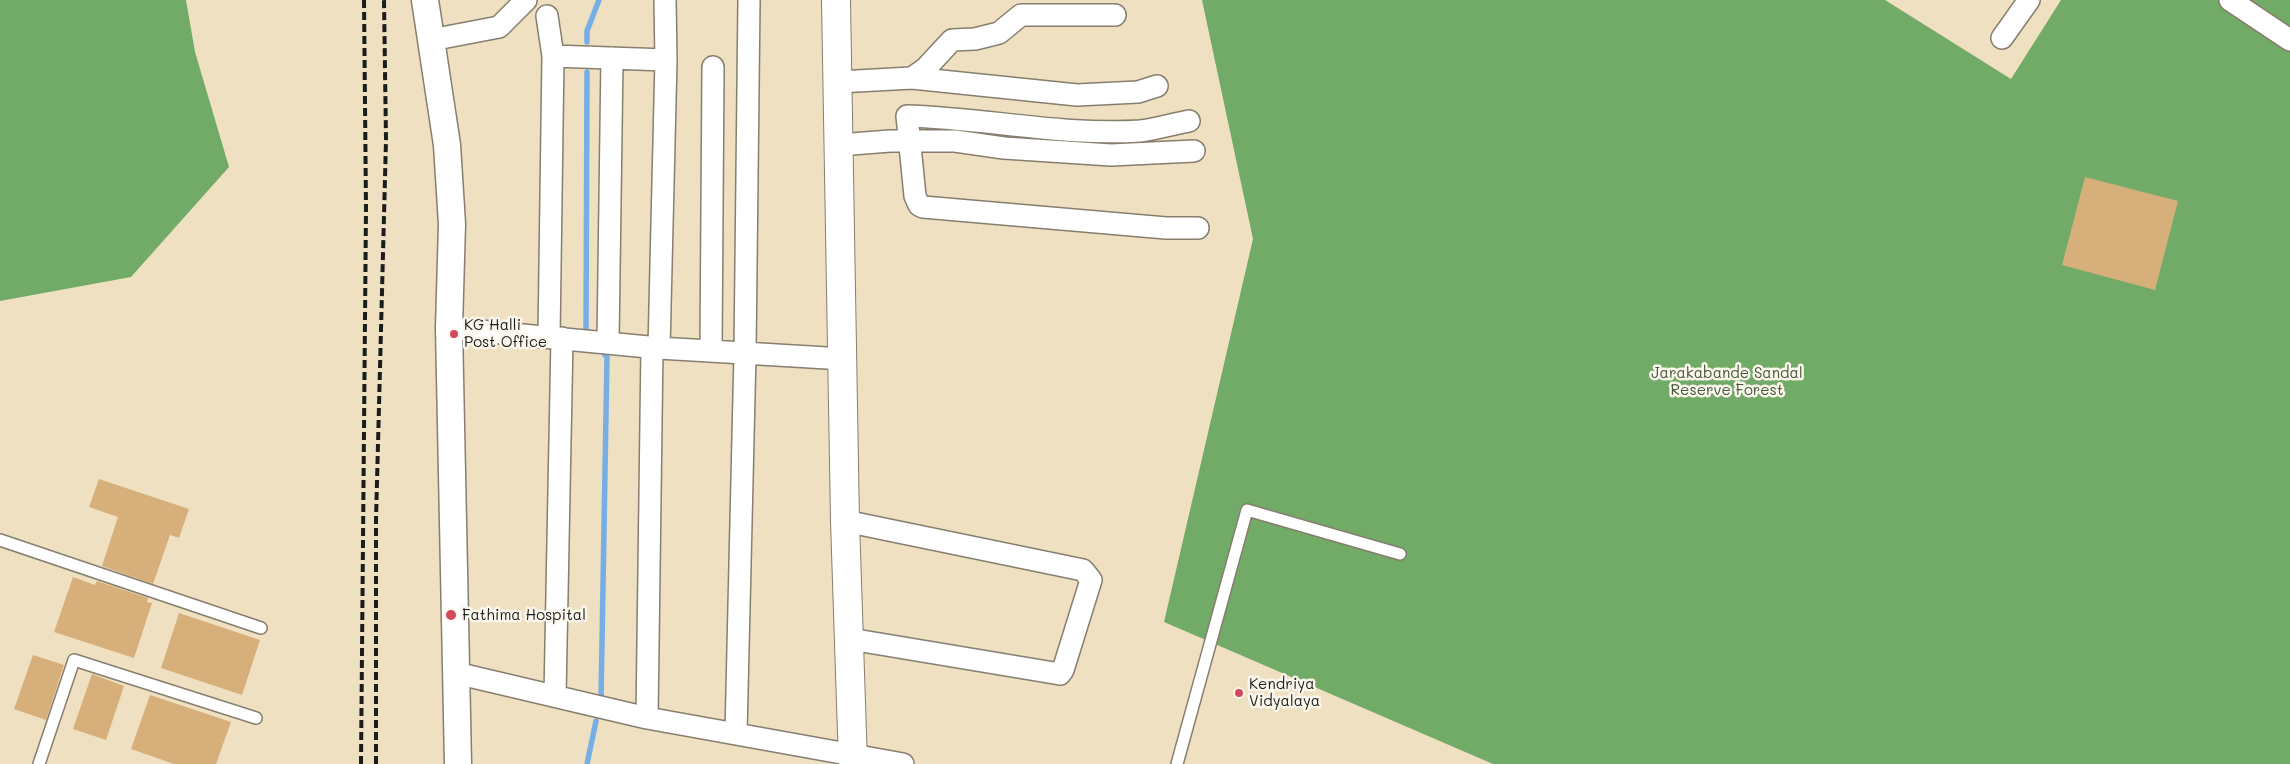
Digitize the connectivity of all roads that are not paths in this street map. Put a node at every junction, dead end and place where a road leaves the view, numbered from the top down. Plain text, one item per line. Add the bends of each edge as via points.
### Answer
1 (425, 0) edge
2 (526, 0) edge
3 (665, 0) edge
4 (748, 0) edge
5 (836, 0) edge
6 (2029, 0) edge
7 (2230, 0) edge
8 (1115, 15) dead end
9 (547, 16) dead end
10 (2002, 38) dead end
11 (431, 40) junction
12 (2290, 40) edge
13 (553, 56) junction
14 (612, 58) junction
15 (666, 60) junction
16 (714, 68) dead end
17 (912, 78) junction
18 (838, 82) junction
19 (1157, 86) dead end
20 (1189, 121) dead end
21 (908, 141) junction
22 (839, 145) junction
23 (1194, 151) dead end
24 (1198, 228) dead end
25 (449, 328) junction
26 (556, 337) junction
27 (608, 342) junction
28 (656, 347) junction
29 (710, 351) junction
30 (745, 353) junction
31 (844, 359) junction
32 (846, 521) junction
33 (0, 540) edge
34 (1400, 554) dead end
35 (261, 628) dead end
36 (850, 639) junction
37 (456, 673) junction
38 (555, 696) junction
39 (256, 718) dead end
40 (646, 718) junction
41 (736, 732) junction
42 (853, 759) edge
43 (39, 764) edge
44 (458, 764) edge
45 (903, 764) edge
46 (1177, 764) edge

1 - 11 street
2 - 11 street via 499,27
3 - 15 street
4 - 30 street
5 - 18 main road
6 - 10 street
7 - 12 street
8 - 17 street via 1021,15 999,33 975,40 952,40
9 - 13 street
11 - 25 street via 446,145 452,224
13 - 14 street
13 - 26 street
14 - 15 street
14 - 27 street
15 - 28 street
16 - 29 street
17 - 18 street
17 - 19 street via 1077,95 1130,93
18 - 22 main road
20 - 21 street via 1140,131 1066,130 956,117 907,116
21 - 22 street
21 - 23 street via 954,141 1004,148 1111,155
21 - 24 street via 915,196 923,207
22 - 31 main road
25 - 26 street
25 - 37 street
26 - 27 street
26 - 38 street
27 - 28 street
28 - 29 street
28 - 40 street
29 - 30 street
30 - 31 street
30 - 41 street
31 - 32 main road
32 - 36 main road
32 - 36 street via 1083,570 1091,580 1060,674
33 - 35 lane
34 - 46 lane via 1247,510
36 - 42 main road
37 - 38 street
37 - 44 street
38 - 40 street
39 - 43 lane via 74,660
40 - 41 street
41 - 42 street
42 - 45 street

